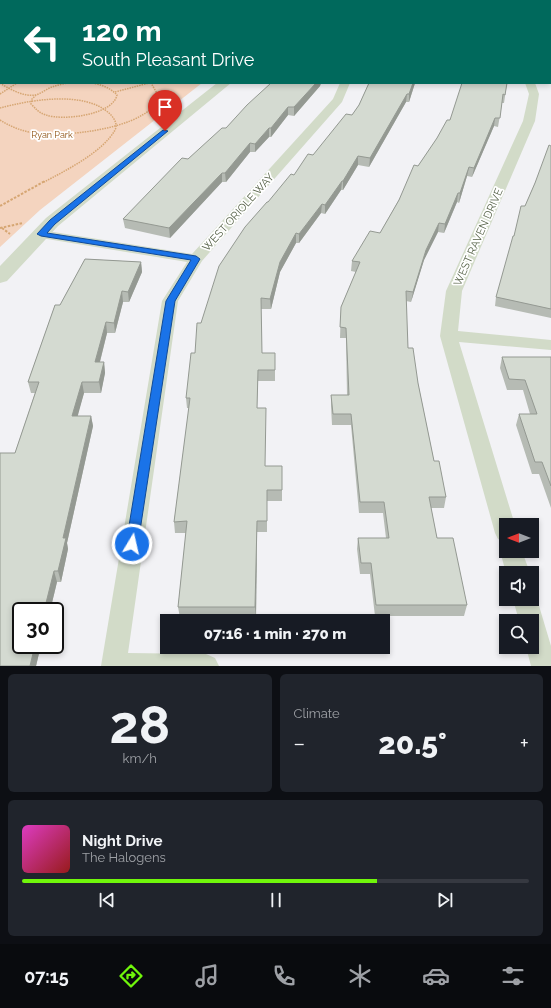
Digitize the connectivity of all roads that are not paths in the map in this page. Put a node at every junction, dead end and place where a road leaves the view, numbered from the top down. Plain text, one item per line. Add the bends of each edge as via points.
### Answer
1 (224, 84) edge
2 (345, 84) edge
3 (530, 84) edge
4 (41, 234) junction
5 (196, 259) junction
6 (0, 276) edge
7 (449, 336) junction
8 (551, 345) edge
9 (502, 518) edge
10 (539, 648) edge
11 (206, 666) edge
12 (544, 666) edge

1 - 4 street via 52,222
2 - 5 street, WEST ORIOLE WAY via 338,100
3 - 7 street, WEST RAVEN DRIVE via 534,94 530,121 454,291
4 - 5 street
4 - 6 street
5 - 11 street, WEST ORIOLE WAY via 170,301 112,665
7 - 8 street
7 - 9 street, WEST RAVEN DRIVE
10 - 12 street

